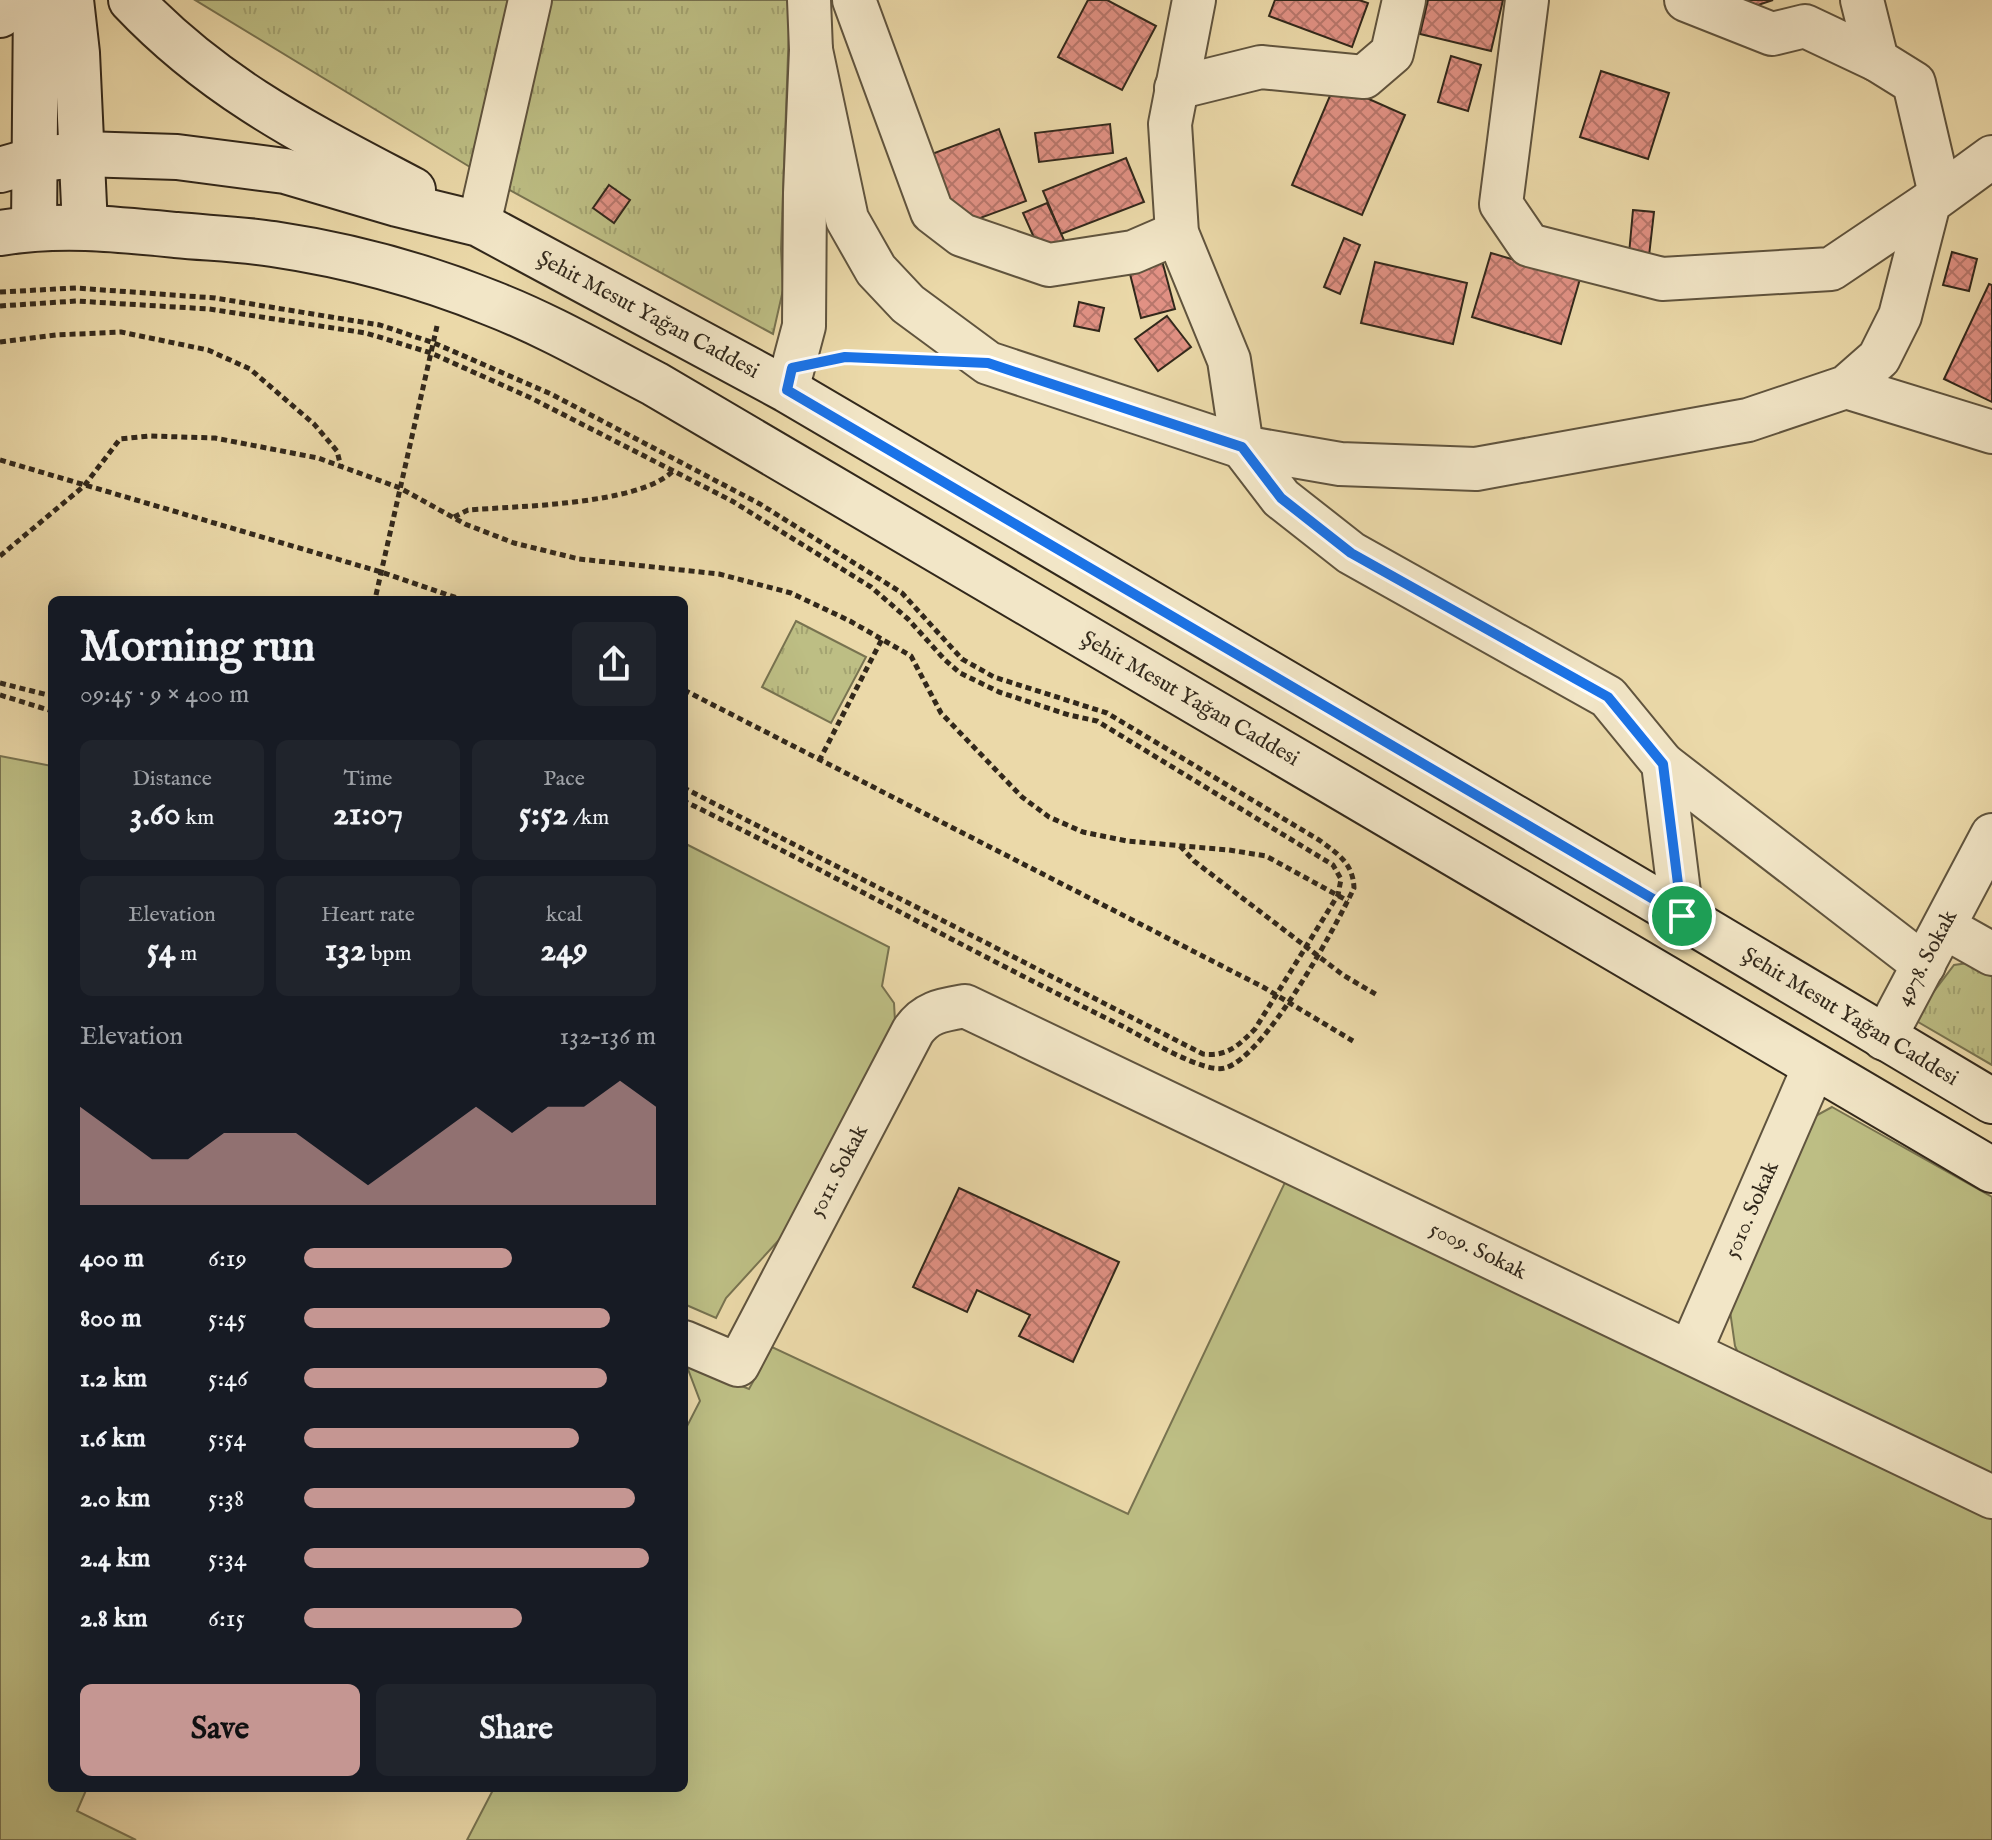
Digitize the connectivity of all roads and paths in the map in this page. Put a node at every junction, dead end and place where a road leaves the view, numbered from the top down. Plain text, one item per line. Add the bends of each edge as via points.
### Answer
1 (8, 0) edge
2 (36, 0) edge
3 (71, 0) edge
4 (131, 0) edge
5 (530, 0) edge
6 (809, 0) edge
7 (854, 0) edge
8 (1194, 0) edge
9 (1404, 0) edge
10 (1527, 0) edge
11 (1686, 0) edge
12 (1862, 0) edge
13 (0, 15) edge
14 (811, 50) junction
15 (1877, 60) junction
16 (1176, 88) junction
17 (83, 154) junction
18 (1992, 157) edge
19 (17, 165) edge
20 (1934, 198) junction
21 (479, 224) junction
22 (85, 227) junction
23 (17, 230) edge
24 (1177, 233) junction
25 (446, 286) junction
26 (0, 292) edge
27 (0, 306) edge
28 (0, 342) edge
29 (434, 343) junction
30 (431, 353) junction
31 (924, 360) dead end
32 (790, 379) junction
33 (1846, 387) junction
34 (1992, 432) edge
35 (1242, 447) junction
36 (0, 460) edge
37 (342, 468) junction
38 (673, 471) junction
39 (84, 486) junction
40 (400, 488) junction
41 (453, 518) junction
42 (0, 556) edge
43 (381, 572) junction
44 (376, 595) dead end
45 (451, 596) edge
46 (882, 639) junction
47 (0, 683) edge
48 (688, 692) edge
49 (0, 695) edge
50 (48, 695) edge
51 (48, 710) edge
52 (819, 761) junction
53 (1663, 764) junction
54 (688, 790) edge
55 (688, 803) edge
56 (1992, 835) edge
57 (1180, 846) junction
58 (1338, 895) junction
59 (1348, 901) junction
60 (1682, 916) junction
61 (1944, 927) junction
62 (1306, 946) junction
63 (1992, 954) edge
64 (1317, 955) junction
65 (1924, 965) junction
66 (1276, 995) junction
67 (1377, 995) dead end
68 (1287, 1002) junction
69 (965, 1006) joint
70 (1845, 1014) junction
71 (1884, 1039) junction
72 (1353, 1041) dead end
73 (1814, 1067) junction
74 (1992, 1101) edge
75 (1992, 1170) edge
76 (688, 1344) edge
77 (1690, 1352) junction
78 (1992, 1497) edge

1 - 13 main road
2 - 19 main road
3 - 17 main road
4 - 21 main road via 204,67 280,120
5 - 21 street
6 - 14 street
7 - 24 street via 932,212 962,235 1049,265 1133,252
8 - 16 street
9 - 16 street via 1392,53 1364,77 1261,67
10 - 20 street via 1501,204 1529,245 1662,279 1831,269
11 - 15 street via 1772,34 1805,26
12 - 15 street
14 - 32 street via 804,326
14 - 35 street via 847,219 876,270 908,304 988,363
15 - 20 street via 1914,83
16 - 24 street via 1170,124
17 - 19 main road, Şehit Mesut Yağan Caddesi
17 - 21 main road, Şehit Mesut Yağan Caddesi via 177,157 285,171
17 - 22 main road
18 - 20 street
19 - 23 main road
20 - 33 street via 1900,316 1879,358
21 - 32 main road, Şehit Mesut Yağan Caddesi
22 - 23 main road, Şehit Mesut Yağan Caddesi
22 - 25 main road, Şehit Mesut Yağan Caddesi via 271,244
24 - 35 street via 1229,360
25 - 29 path
25 - 73 main road, Şehit Mesut Yağan Caddesi via 573,341 655,384
26 - 29 path via 76,288 215,298 380,325
27 - 30 path via 76,301 209,309 366,333
28 - 37 path via 121,332 208,350 250,369 314,424 337,451
29 - 30 path
29 - 59 path via 551,394 760,504 902,593 962,659 994,677 1107,713 1319,840 1349,866 1354,888
30 - 38 path
30 - 40 path
31 - 32 path via 845,357
32 - 60 main road, Şehit Mesut Yağan Caddesi
33 - 34 street
33 - 35 street via 1748,420 1476,469 1340,464
35 - 53 street via 1281,498 1351,553 1608,697
36 - 39 path
37 - 39 path via 318,458 215,438 149,436 120,439
37 - 40 path
38 - 41 path via 628,492 468,510
38 - 58 path via 871,587 960,673 999,692 1097,721 1333,865 1341,879
39 - 42 path
39 - 43 path
40 - 41 path
40 - 43 path
41 - 46 path via 514,543 579,559 719,574 791,593
43 - 44 path
43 - 45 path
46 - 52 path
46 - 57 path via 911,656 941,713 1022,797 1049,817 1083,832
47 - 50 path
48 - 52 path
49 - 51 path
52 - 66 path
53 - 60 street
53 - 65 street
54 - 66 path via 1203,1054 1219,1056 1237,1047
55 - 68 path via 1200,1065 1223,1069 1235,1063 1258,1043
56 - 61 street, 4978. Sokak
57 - 58 path via 1266,856
57 - 62 path
58 - 59 path
58 - 62 path
59 - 64 path
60 - 70 main road, Şehit Mesut Yağan Caddesi
61 - 63 street
61 - 65 street, 4978. Sokak
62 - 64 path
62 - 66 path
64 - 67 path
64 - 68 path
65 - 71 street, 4978. Sokak
66 - 68 path
68 - 72 path
69 - 76 street, 5011. Sokak via 935,1012 913,1031 738,1365
69 - 77 street, 5009. Sokak
70 - 71 main road, Şehit Mesut Yağan Caddesi
70 - 73 main road
71 - 74 main road, Şehit Mesut Yağan Caddesi
73 - 75 main road, Şehit Mesut Yağan Caddesi
73 - 77 street, 5010. Sokak
77 - 78 street, 5009. Sokak

